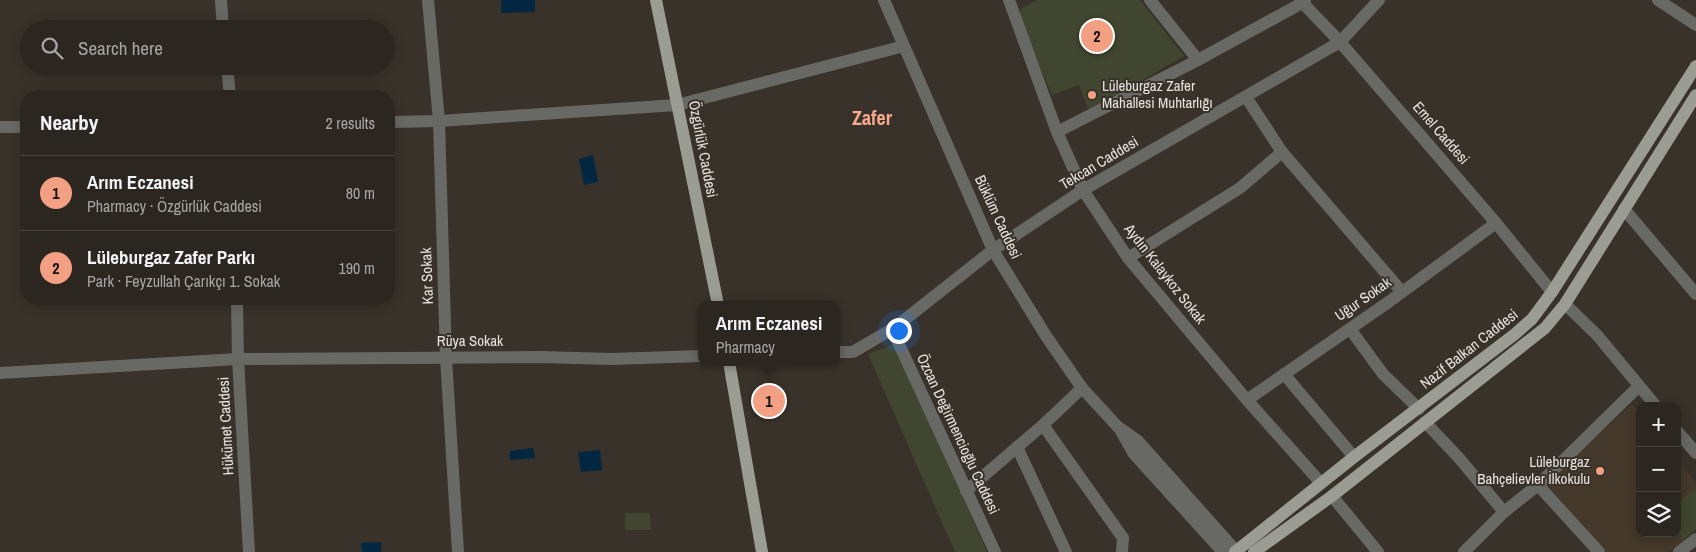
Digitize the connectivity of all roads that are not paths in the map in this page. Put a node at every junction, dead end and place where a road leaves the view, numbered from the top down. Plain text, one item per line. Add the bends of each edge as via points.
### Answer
1 (221, 0) edge
2 (428, 0) edge
3 (656, 0) edge
4 (884, 0) edge
5 (1150, 0) edge
6 (1378, 0) edge
7 (1658, 0) edge
8 (1011, 1) edge
9 (1302, 1) edge
10 (223, 20) edge
11 (1696, 25) edge
12 (1340, 42) junction
13 (904, 46) junction
14 (1198, 60) junction
15 (1696, 66) edge
16 (228, 75) edge
17 (229, 90) edge
18 (1696, 95) edge
19 (1246, 96) junction
20 (677, 105) junction
21 (439, 121) junction
22 (395, 122) edge
23 (0, 127) edge
24 (20, 127) edge
25 (1057, 132) junction
26 (1282, 152) junction
27 (1083, 190) junction
28 (1624, 209) junction
29 (1496, 223) junction
30 (993, 250) junction
31 (1128, 258) junction
32 (1402, 292) junction
33 (1552, 292) junction
34 (1696, 294) edge
35 (717, 301) edge
36 (1565, 304) junction
37 (237, 305) edge
38 (894, 328) junction
39 (1350, 329) junction
40 (840, 352) edge
41 (698, 356) edge
42 (446, 358) junction
43 (238, 359) junction
44 (730, 366) edge
45 (0, 373) edge
46 (1284, 374) junction
47 (1639, 386) junction
48 (1082, 388) junction
49 (1247, 400) junction
50 (1653, 402) edge
51 (1418, 409) junction
52 (1425, 422) junction
53 (1043, 425) junction
54 (1118, 427) junction
55 (1696, 432) edge
56 (1681, 435) edge
57 (1018, 447) junction
58 (1696, 453) edge
59 (1354, 457) junction
60 (1321, 483) junction
61 (1538, 485) junction
62 (966, 491) junction
63 (1332, 496) junction
64 (1504, 512) junction
65 (1696, 539) edge
66 (249, 552) edge
67 (458, 552) edge
68 (762, 552) edge
69 (995, 552) edge
70 (1066, 552) edge
71 (1122, 552) edge
72 (1223, 552) edge
73 (1236, 552) edge
74 (1254, 552) edge
75 (1378, 552) edge
76 (1464, 552) edge
77 (1599, 552) edge
78 (1680, 552) edge

1 - 10 street
2 - 21 street, Kar Sokak
3 - 20 main road, Özgürlük Caddesi
4 - 13 street, Büklüm Caddesi
5 - 14 street
6 - 12 street, Tekcan Caddesi
7 - 11 street
8 - 25 street, Aydın Kalaykoz Sokak
9 - 12 street, Emel Caddesi
9 - 14 street
12 - 19 street, Tekcan Caddesi
12 - 29 street, Emel Caddesi
13 - 20 street
13 - 30 street, Büklüm Caddesi
14 - 25 street
15 - 33 main road, Nazif Balkan Caddesi
16 - 17 street
18 - 28 main road, Nazif Balkan Caddesi
19 - 26 street
19 - 27 street, Tekcan Caddesi
20 - 21 street
20 - 35 main road, Özgürlük Caddesi
21 - 22 street
21 - 42 street, Kar Sokak
23 - 24 street
25 - 27 street, Aydın Kalaykoz Sokak
26 - 31 street via 1240,188
26 - 32 street
27 - 30 street, Tekcan Caddesi
27 - 31 street, Aydın Kalaykoz Sokak
28 - 34 street
28 - 36 main road, Nazif Balkan Caddesi
29 - 32 street, Uğur Sokak
29 - 33 street, Emel Caddesi
30 - 38 street, Tekcan Caddesi
30 - 48 street, Büklüm Caddesi
31 - 49 street, Aydın Kalaykoz Sokak
32 - 39 street, Uğur Sokak
33 - 36 main road
33 - 51 main road, Nazif Balkan Caddesi via 1521,329
36 - 47 street via 1597,335
36 - 52 main road, Nazif Balkan Caddesi via 1545,328
37 - 43 street, Hükümet Caddesi
38 - 40 street, Tekcan Caddesi via 853,352
38 - 62 street, Özcan Değirmencioğlu Caddesi
39 - 46 street, Uğur Sokak
39 - 51 street via 1383,374
41 - 42 street, Rüya Sokak
42 - 43 street, Rüya Sokak
42 - 67 street, Kar Sokak
43 - 45 street, Rüya Sokak
43 - 66 street, Hükümet Caddesi
44 - 68 main road
46 - 49 street, Uğur Sokak
46 - 59 street
47 - 50 street
47 - 61 street
48 - 53 street
48 - 54 street, Büklüm Caddesi
49 - 60 street, Aydın Kalaykoz Sokak
51 - 59 main road, Nazif Balkan Caddesi
52 - 63 main road, Nazif Balkan Caddesi
52 - 64 street
53 - 57 street
53 - 71 street via 1123,538
54 - 72 street, Büklüm Caddesi via 1134,454
54 - 73 street, Büklüm Caddesi via 1138,441
55 - 56 street
56 - 58 street
57 - 62 street
57 - 70 street
59 - 60 main road, Nazif Balkan Caddesi
60 - 73 main road, Nazif Balkan Caddesi
61 - 64 street
61 - 77 street
62 - 69 street, Özcan Değirmencioğlu Caddesi
63 - 74 main road, Nazif Balkan Caddesi
63 - 75 street
64 - 76 street
65 - 78 street

